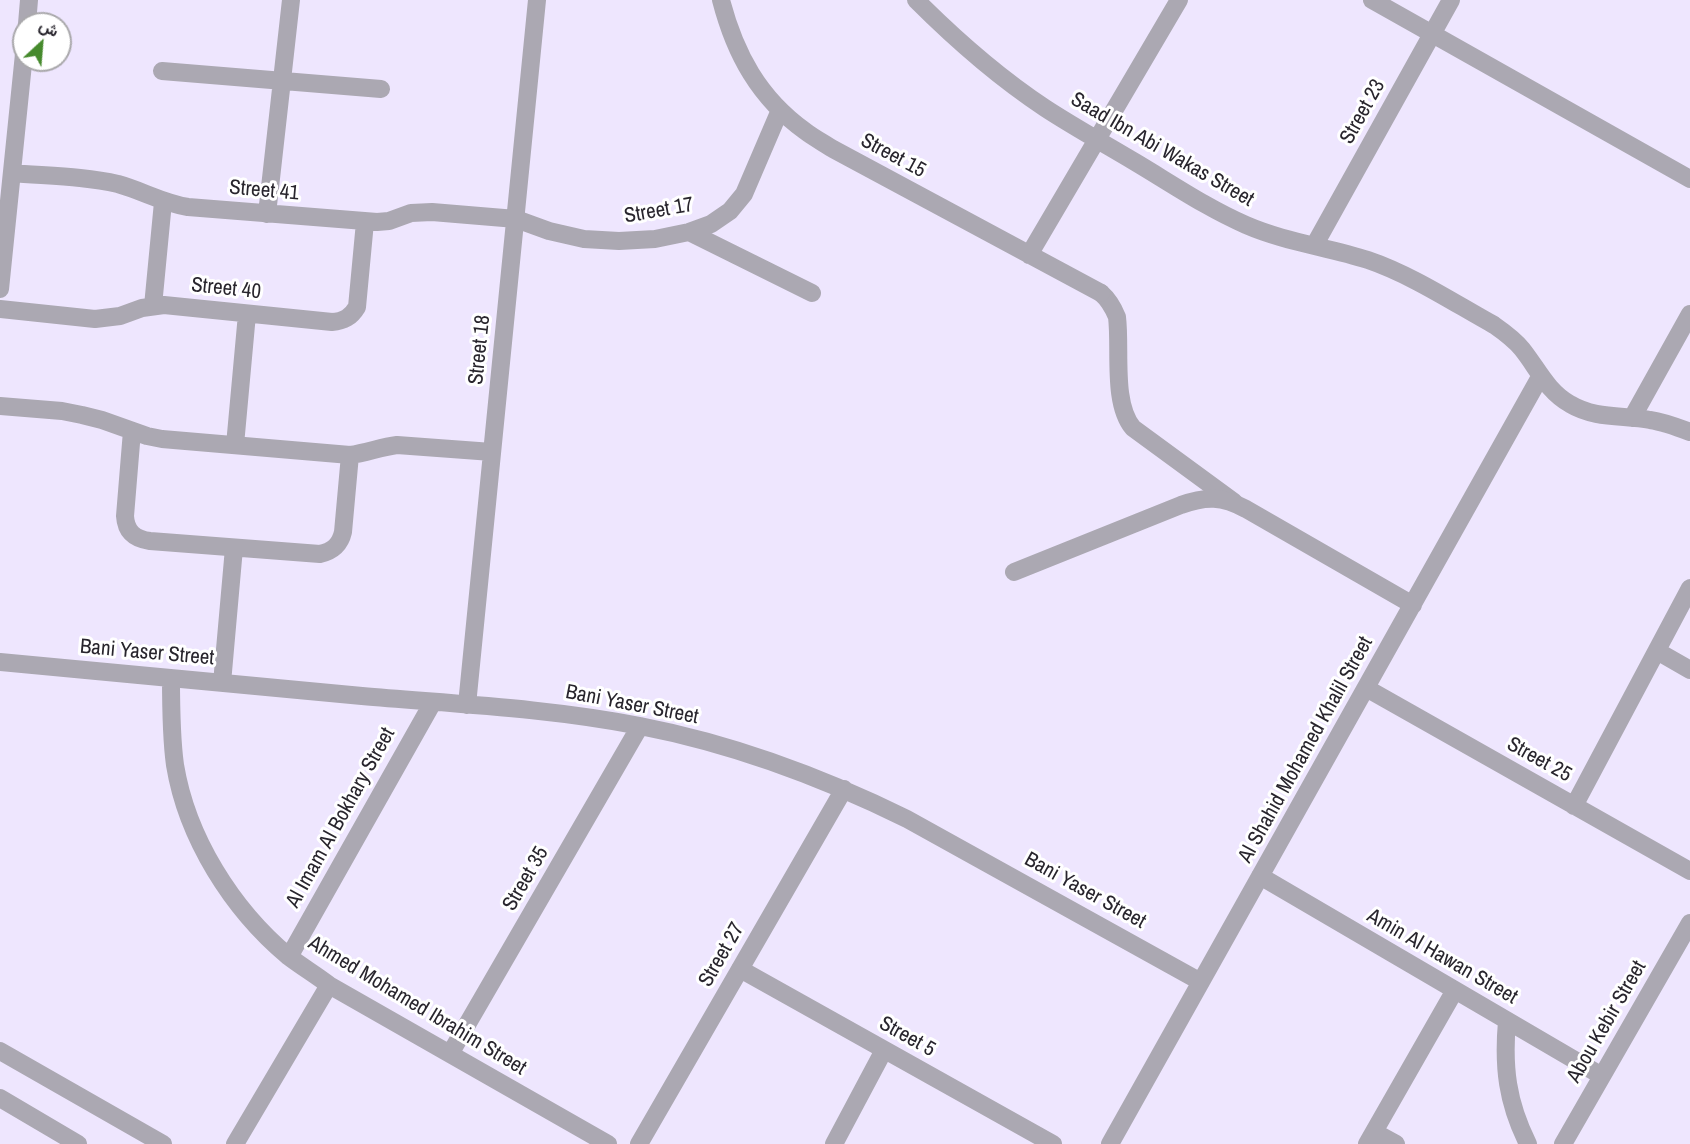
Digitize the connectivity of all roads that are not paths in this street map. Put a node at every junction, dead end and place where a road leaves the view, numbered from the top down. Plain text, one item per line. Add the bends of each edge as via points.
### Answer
1 (291, 0) edge
2 (537, 0) edge
3 (721, 0) edge
4 (916, 0) edge
5 (1179, 0) edge
6 (1372, 0) edge
7 (1451, 0) edge
8 (1433, 34) junction
9 (162, 71) dead end
10 (22, 72) edge
11 (282, 81) junction
12 (381, 89) dead end
13 (780, 110) junction
14 (1097, 139) junction
15 (12, 173) junction
16 (1690, 179) edge
17 (163, 202) junction
18 (267, 214) junction
19 (516, 219) junction
20 (365, 222) junction
21 (689, 231) junction
22 (1314, 246) junction
23 (1029, 255) junction
24 (0, 289) edge
25 (812, 293) dead end
26 (153, 306) junction
27 (0, 309) edge
28 (247, 314) junction
29 (1690, 314) edge
30 (1540, 378) junction
31 (0, 406) edge
32 (1632, 418) junction
33 (132, 431) junction
34 (1690, 432) edge
35 (235, 445) junction
36 (492, 452) junction
37 (350, 455) junction
38 (1234, 502) junction
39 (234, 548) junction
40 (1014, 572) dead end
41 (1690, 588) edge
42 (1413, 605) junction
43 (1657, 651) junction
44 (0, 662) edge
45 (1690, 670) edge
46 (171, 678) junction
47 (222, 683) junction
48 (1366, 688) junction
49 (433, 702) junction
50 (467, 705) junction
51 (640, 726) junction
52 (844, 789) junction
53 (1574, 806) junction
54 (1690, 871) edge
55 (1260, 876) junction
56 (1690, 923) edge
57 (289, 957) junction
58 (740, 969) junction
59 (1201, 982) junction
60 (329, 985) junction
61 (1455, 990) junction
62 (1507, 1021) junction
63 (884, 1050) junction
64 (0, 1051) edge
65 (450, 1054) junction
66 (1602, 1076) junction
67 (0, 1098) edge
68 (1371, 1138) edge
69 (78, 1144) edge
70 (163, 1144) edge
71 (235, 1144) edge
72 (608, 1144) edge
73 (639, 1144) edge
74 (834, 1144) edge
75 (1053, 1144) edge
76 (1110, 1144) edge
77 (1396, 1144) edge
78 (1528, 1144) edge
79 (1563, 1144) edge

1 - 11 street
2 - 19 street, Street 18
3 - 13 street, Street 15 via 741,58
4 - 14 street, Saad Ibn Abi Wakas Street via 996,73
5 - 14 street
6 - 8 street
7 - 8 street, Street 23
8 - 16 street
8 - 22 street, Street 23
9 - 11 street
10 - 15 street
11 - 12 street
11 - 18 street
13 - 21 street, Street 17 via 744,194 730,211 711,224
13 - 23 street, Street 15 via 833,149
14 - 22 street, Saad Ibn Abi Wakas Street via 1227,216
14 - 23 street
15 - 17 street, Street 41 via 104,181
15 - 24 street
17 - 18 street, Street 41
17 - 26 street
18 - 20 street, Street 41
19 - 20 street, Street 41 via 421,212 389,221
19 - 21 street, Street 17 via 584,239 655,239
19 - 36 street, Street 18
20 - 28 street, Street 40 via 359,299 347,319 332,322
21 - 25 street
22 - 30 street, Saad Ibn Abi Wakas Street via 1397,272 1494,325 1521,348
23 - 38 street, Street 15 via 1108,300 1117,317 1121,401 1127,421
26 - 27 street, Street 40 via 95,319
26 - 28 street, Street 40
28 - 35 street
29 - 32 street
30 - 32 street, Saad Ibn Abi Wakas Street via 1553,392 1588,412
30 - 42 street, Al Shahid Mohamed Khalil Street
31 - 33 street via 62,411
32 - 34 street, Saad Ibn Abi Wakas Street
33 - 35 street via 162,439
33 - 39 street via 125,516 129,531 150,541
35 - 37 street
36 - 37 street via 397,445
36 - 50 street, Street 18
37 - 39 street via 343,532 336,548 320,554
38 - 40 street via 1208,498 1194,501
38 - 42 street
39 - 47 street
41 - 43 street
42 - 48 street, Al Shahid Mohamed Khalil Street
43 - 45 street
43 - 53 street
44 - 46 street, Bani Yaser Street
46 - 47 street, Bani Yaser Street
46 - 57 street, Ahmed Mohamed Ibrahim Street via 176,767 187,811 204,852 256,926
47 - 49 street, Bani Yaser Street
48 - 53 street, Street 25
48 - 55 street, Al Shahid Mohamed Khalil Street
49 - 50 street, Bani Yaser Street
49 - 57 street, Al Imam Al Bokhary Street
50 - 51 street, Bani Yaser Street via 542,711
51 - 52 street, Bani Yaser Street via 744,753
51 - 65 street, Street 35
52 - 58 street, Street 27
52 - 59 street, Bani Yaser Street via 907,819
53 - 54 street, Street 25
55 - 59 street, Al Shahid Mohamed Khalil Street
55 - 61 street, Amin Al Hawan Street
56 - 66 street, Abou Kebir Street
57 - 60 street, Ahmed Mohamed Ibrahim Street
58 - 63 street, Street 5
58 - 73 street, Street 27
59 - 76 street, Al Shahid Mohamed Khalil Street
60 - 65 street, Ahmed Mohamed Ibrahim Street
60 - 71 street
61 - 62 street, Amin Al Hawan Street
61 - 68 street
62 - 66 street, Amin Al Hawan Street
62 - 78 street via 1506,1074 1511,1101
63 - 74 street
63 - 75 street, Street 5
64 - 70 street
65 - 72 street, Ahmed Mohamed Ibrahim Street
66 - 79 street, Abou Kebir Street
67 - 69 street
68 - 77 street

